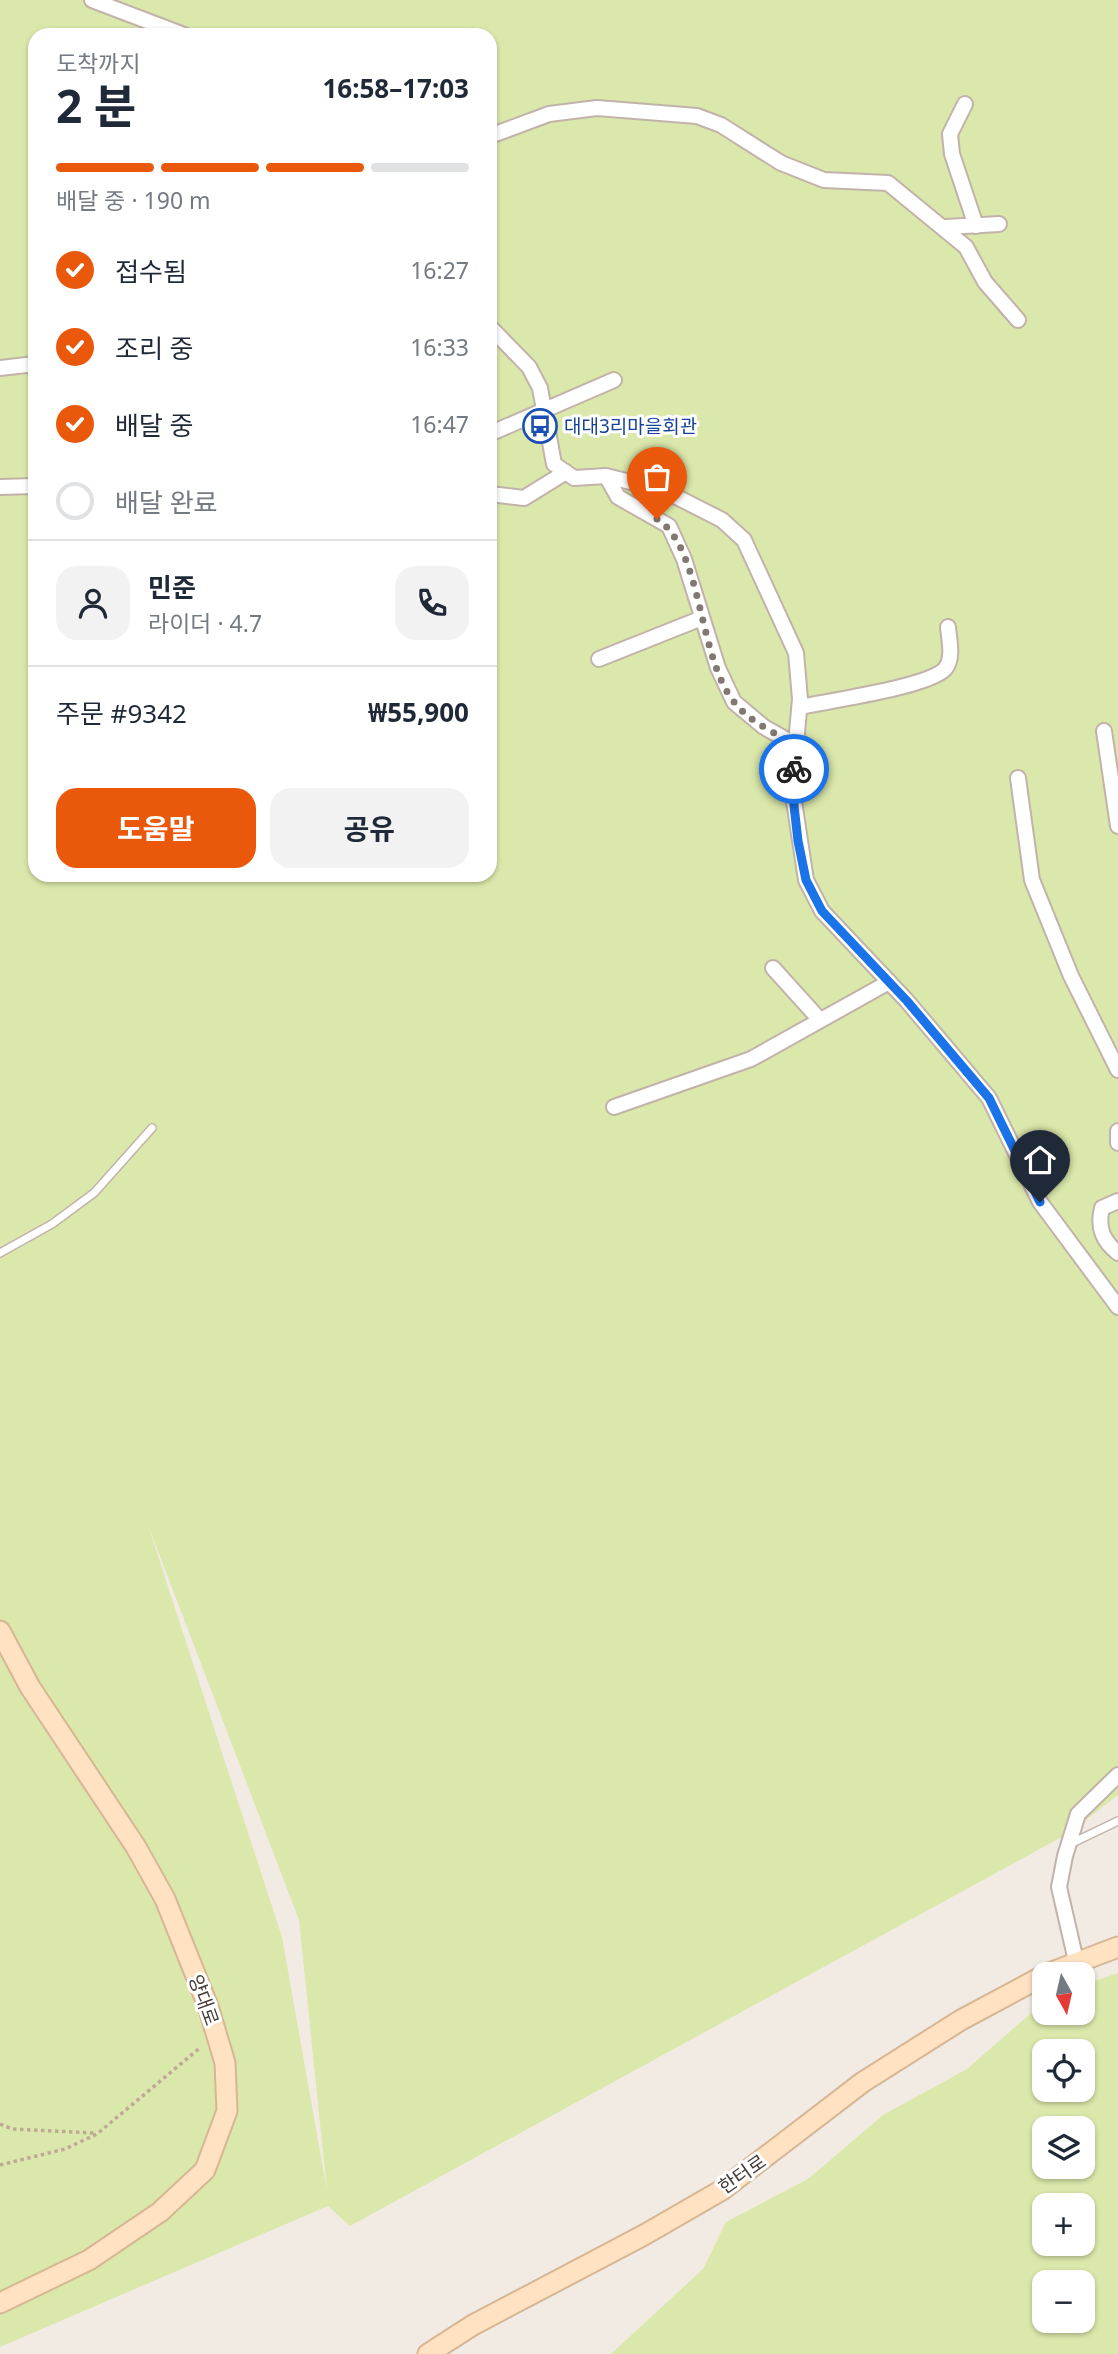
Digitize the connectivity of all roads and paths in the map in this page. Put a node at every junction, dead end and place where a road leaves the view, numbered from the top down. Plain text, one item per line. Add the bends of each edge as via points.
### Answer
1 (92, 0) edge
2 (166, 28) edge
3 (965, 104) dead end
4 (497, 133) edge
5 (999, 224) dead end
6 (976, 226) junction
7 (946, 227) junction
8 (1018, 320) dead end
9 (497, 334) edge
10 (28, 365) edge
11 (0, 368) edge
12 (614, 380) dead end
13 (545, 409) junction
14 (497, 431) edge
15 (566, 472) junction
16 (606, 476) junction
17 (28, 486) edge
18 (0, 487) edge
19 (497, 495) edge
20 (702, 618) junction
21 (948, 627) dead end
22 (599, 659) dead end
23 (800, 708) junction
24 (1104, 730) dead end
25 (796, 745) junction
26 (1018, 778) dead end
27 (1118, 825) edge
28 (773, 968) dead end
29 (890, 982) junction
30 (820, 1020) junction
31 (1118, 1070) edge
32 (614, 1107) dead end
33 (152, 1128) dead end
34 (1118, 1131) edge
35 (1118, 1143) edge
36 (1118, 1201) edge
37 (0, 1253) edge
38 (1118, 1254) edge
39 (1116, 1299) edge
40 (0, 1631) edge
41 (1118, 1775) edge
42 (1118, 1821) edge
43 (1068, 1845) junction
44 (1118, 1947) edge
45 (1076, 1961) joint
46 (1032, 1982) edge
47 (216, 2034) junction
48 (0, 2124) edge
49 (97, 2134) junction
50 (0, 2165) edge
51 (0, 2303) edge
52 (428, 2354) edge

1 - 2 street
3 - 6 street via 950,134 952,155
4 - 7 street via 549,114 597,108 697,116 781,163 824,180 888,183 923,214
5 - 6 street
6 - 7 street
7 - 8 street via 966,247 985,282
9 - 13 street via 529,367
10 - 11 street
12 - 13 street
13 - 14 street
13 - 15 street via 554,464
15 - 16 street via 574,478
15 - 19 street via 524,498
16 - 20 street via 618,497 669,526
16 - 23 street via 663,490 722,520 744,540 796,653
17 - 18 street
20 - 22 street
20 - 25 street via 734,702
21 - 23 street via 951,658 944,670 922,681
23 - 25 street
24 - 27 street
25 - 29 street via 792,788 806,880 822,911
26 - 31 street via 1032,880 1071,976
28 - 30 street
29 - 30 street
29 - 39 street via 989,1098 1040,1202
30 - 32 street via 751,1059
33 - 37 lane via 94,1194
34 - 35 street
36 - 38 street via 1102,1208 1098,1223 1107,1244
40 - 47 street, 양대로 via 30,1687 165,1899
41 - 43 street via 1078,1814
42 - 43 lane
43 - 45 street via 1059,1888
44 - 45 street, 한터로
46 - 52 street, 한터로 via 961,2020 863,2082 722,2190
47 - 49 path
47 - 51 street, 양대로 via 225,2063 227,2111 205,2170 160,2212 89,2260
48 - 49 path via 12,2129
49 - 50 path via 65,2149

